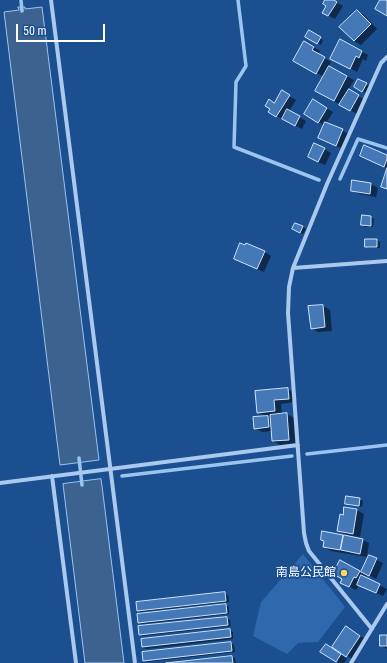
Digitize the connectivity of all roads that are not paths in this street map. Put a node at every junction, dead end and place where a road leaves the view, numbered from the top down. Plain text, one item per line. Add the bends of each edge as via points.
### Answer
1 (51, 0) edge
2 (387, 57) edge
3 (387, 261) edge
4 (293, 268) junction
5 (298, 445) junction
6 (110, 469) junction
7 (52, 476) junction
8 (0, 483) edge
9 (387, 604) edge
10 (372, 629) junction
11 (76, 663) edge
12 (135, 663) edge
13 (351, 663) edge

1 - 6 street
2 - 4 street via 381,63 355,119
3 - 4 street
4 - 5 street via 288,313
5 - 6 street
5 - 10 street via 304,533 309,551
6 - 7 street
6 - 12 street
7 - 8 street
7 - 11 street
9 - 10 street
10 - 13 street

